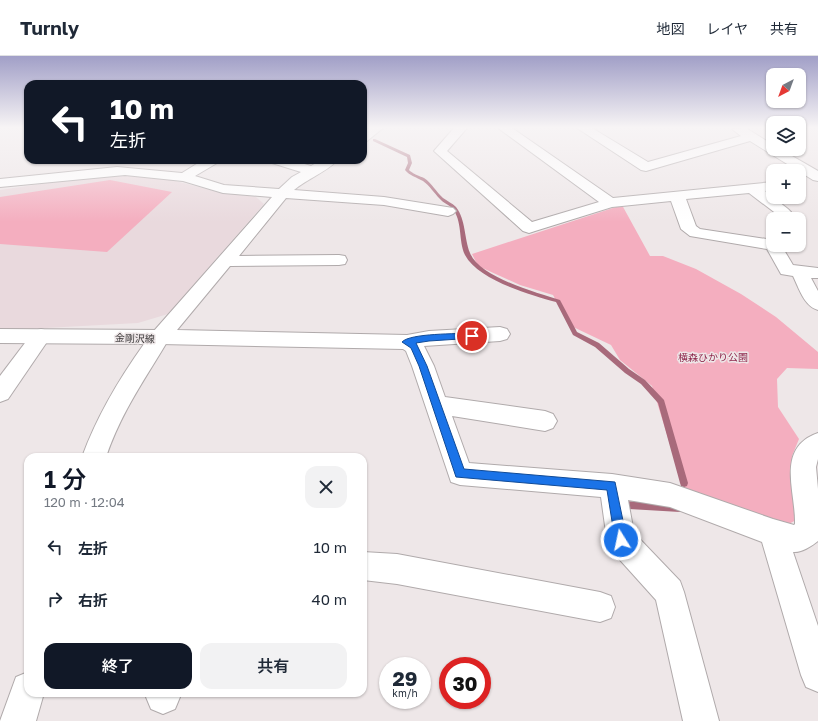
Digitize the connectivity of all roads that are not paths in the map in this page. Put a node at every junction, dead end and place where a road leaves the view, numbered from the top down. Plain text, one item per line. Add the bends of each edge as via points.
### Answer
1 (449, 159) edge
2 (548, 159) edge
3 (633, 159) edge
4 (675, 159) edge
5 (785, 159) edge
6 (205, 164) edge
7 (290, 164) edge
8 (324, 164) edge
9 (128, 166) edge
10 (314, 171) junction
11 (184, 177) junction
12 (815, 179) edge
13 (0, 183) edge
14 (766, 187) edge
15 (752, 188) junction
16 (283, 193) junction
17 (677, 196) junction
18 (610, 203) junction
19 (448, 211) dead end
20 (783, 212) dead end
21 (766, 244) edge
22 (777, 252) edge
23 (339, 260) dead end
24 (225, 261) junction
25 (799, 271) junction
26 (818, 273) edge
27 (818, 304) edge
28 (500, 334) dead end
29 (0, 336) edge
30 (41, 336) junction
31 (160, 337) junction
32 (406, 342) junction
33 (0, 393) edge
34 (436, 405) junction
35 (545, 421) dead end
36 (818, 444) edge
37 (95, 453) edge
38 (612, 486) junction
39 (773, 534) junction
40 (367, 566) edge
41 (600, 607) dead end
42 (818, 675) edge
43 (26, 697) edge
44 (18, 721) edge
45 (701, 721) edge

1 - 18 street via 529,228
2 - 18 street
3 - 4 street via 646,167
5 - 12 street
6 - 11 street
7 - 10 street
8 - 10 street
9 - 11 street
9 - 13 street
10 - 16 street via 297,180
11 - 16 street via 223,189
14 - 15 street
15 - 17 street
15 - 20 street
16 - 19 street via 384,201
16 - 24 street
17 - 18 street
17 - 21 street via 689,229 696,233
22 - 25 street via 787,270
23 - 24 street
24 - 31 street
25 - 26 street
25 - 27 street
28 - 32 street via 429,338
29 - 30 street, 金剛沢線
30 - 31 street, 金剛沢線
30 - 33 street
31 - 32 street
31 - 37 street, 金剛沢線 via 135,373 104,430
32 - 34 street via 414,346
34 - 35 street
34 - 38 street via 460,474
36 - 39 street via 808,452 803,466 810,521 808,532 796,539
38 - 39 street via 670,495
38 - 45 street via 621,540 669,592
39 - 42 street
40 - 41 street via 397,569
43 - 44 street

